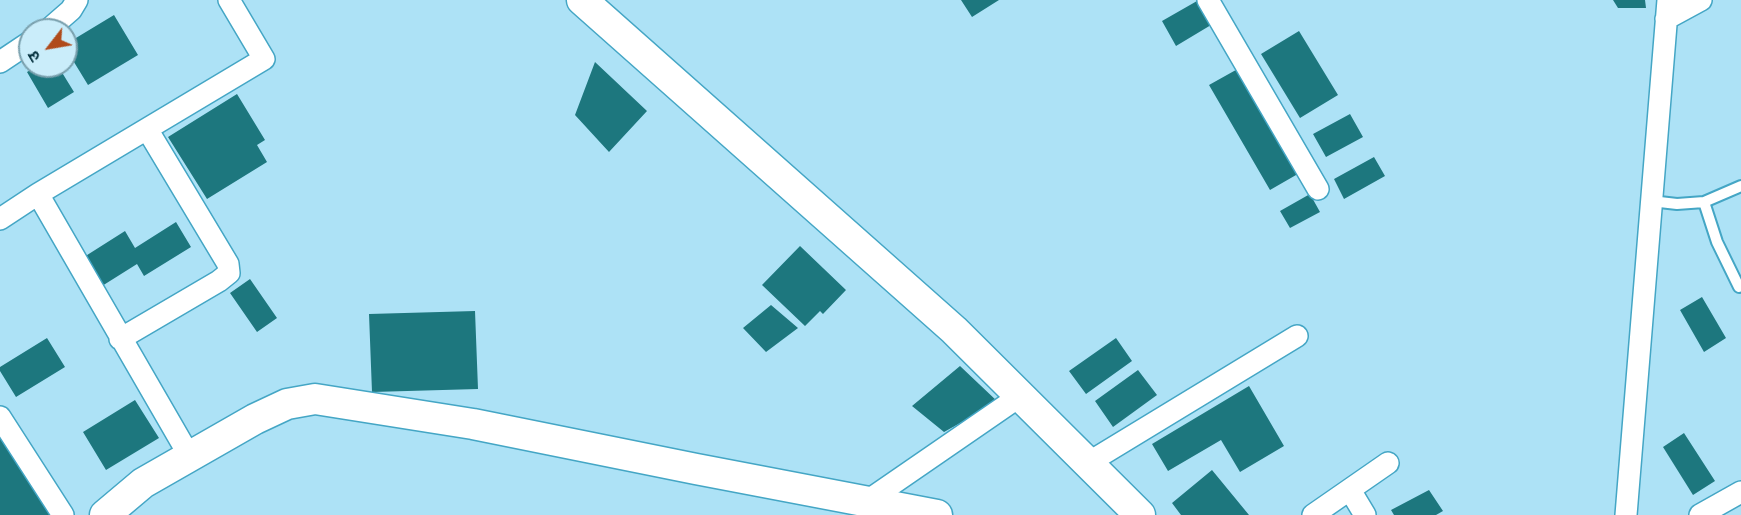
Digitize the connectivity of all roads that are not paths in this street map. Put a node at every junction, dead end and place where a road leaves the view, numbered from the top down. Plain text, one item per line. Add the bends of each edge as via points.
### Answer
1 (77, 0) edge
2 (229, 0) edge
3 (582, 0) edge
4 (1208, 0) edge
5 (1701, 0) edge
6 (1667, 9) edge
7 (62, 18) edge
8 (18, 50) edge
9 (0, 62) edge
10 (147, 129) junction
11 (1741, 186) edge
12 (1318, 189) dead end
13 (38, 194) junction
14 (1651, 201) junction
15 (1704, 202) junction
16 (0, 219) edge
17 (1739, 287) dead end
18 (1297, 336) dead end
19 (120, 339) junction
20 (1020, 396) junction
21 (0, 417) edge
22 (190, 457) junction
23 (1088, 463) junction
24 (1388, 463) dead end
25 (1350, 490) junction
26 (1741, 492) edge
27 (866, 501) junction
28 (63, 515) edge
29 (105, 515) edge
30 (937, 515) edge
31 (1140, 515) edge
32 (1313, 515) edge
33 (1365, 515) edge
34 (1626, 515) edge
35 (1700, 515) edge

1 - 7 street
2 - 10 street via 264,59
3 - 20 street via 954,330
4 - 12 street
5 - 6 street
6 - 14 street
8 - 9 street
10 - 13 street
10 - 19 street via 228,264 229,273
11 - 15 lane
13 - 16 street
13 - 19 street
14 - 15 lane
14 - 34 street
15 - 17 lane via 1717,242
18 - 23 street
19 - 22 street
20 - 23 street
20 - 27 street
21 - 28 street
22 - 27 street via 287,404 315,399 473,424
22 - 29 street via 143,483
23 - 31 street
24 - 25 street
25 - 32 street
25 - 33 street
26 - 35 street
27 - 30 street

